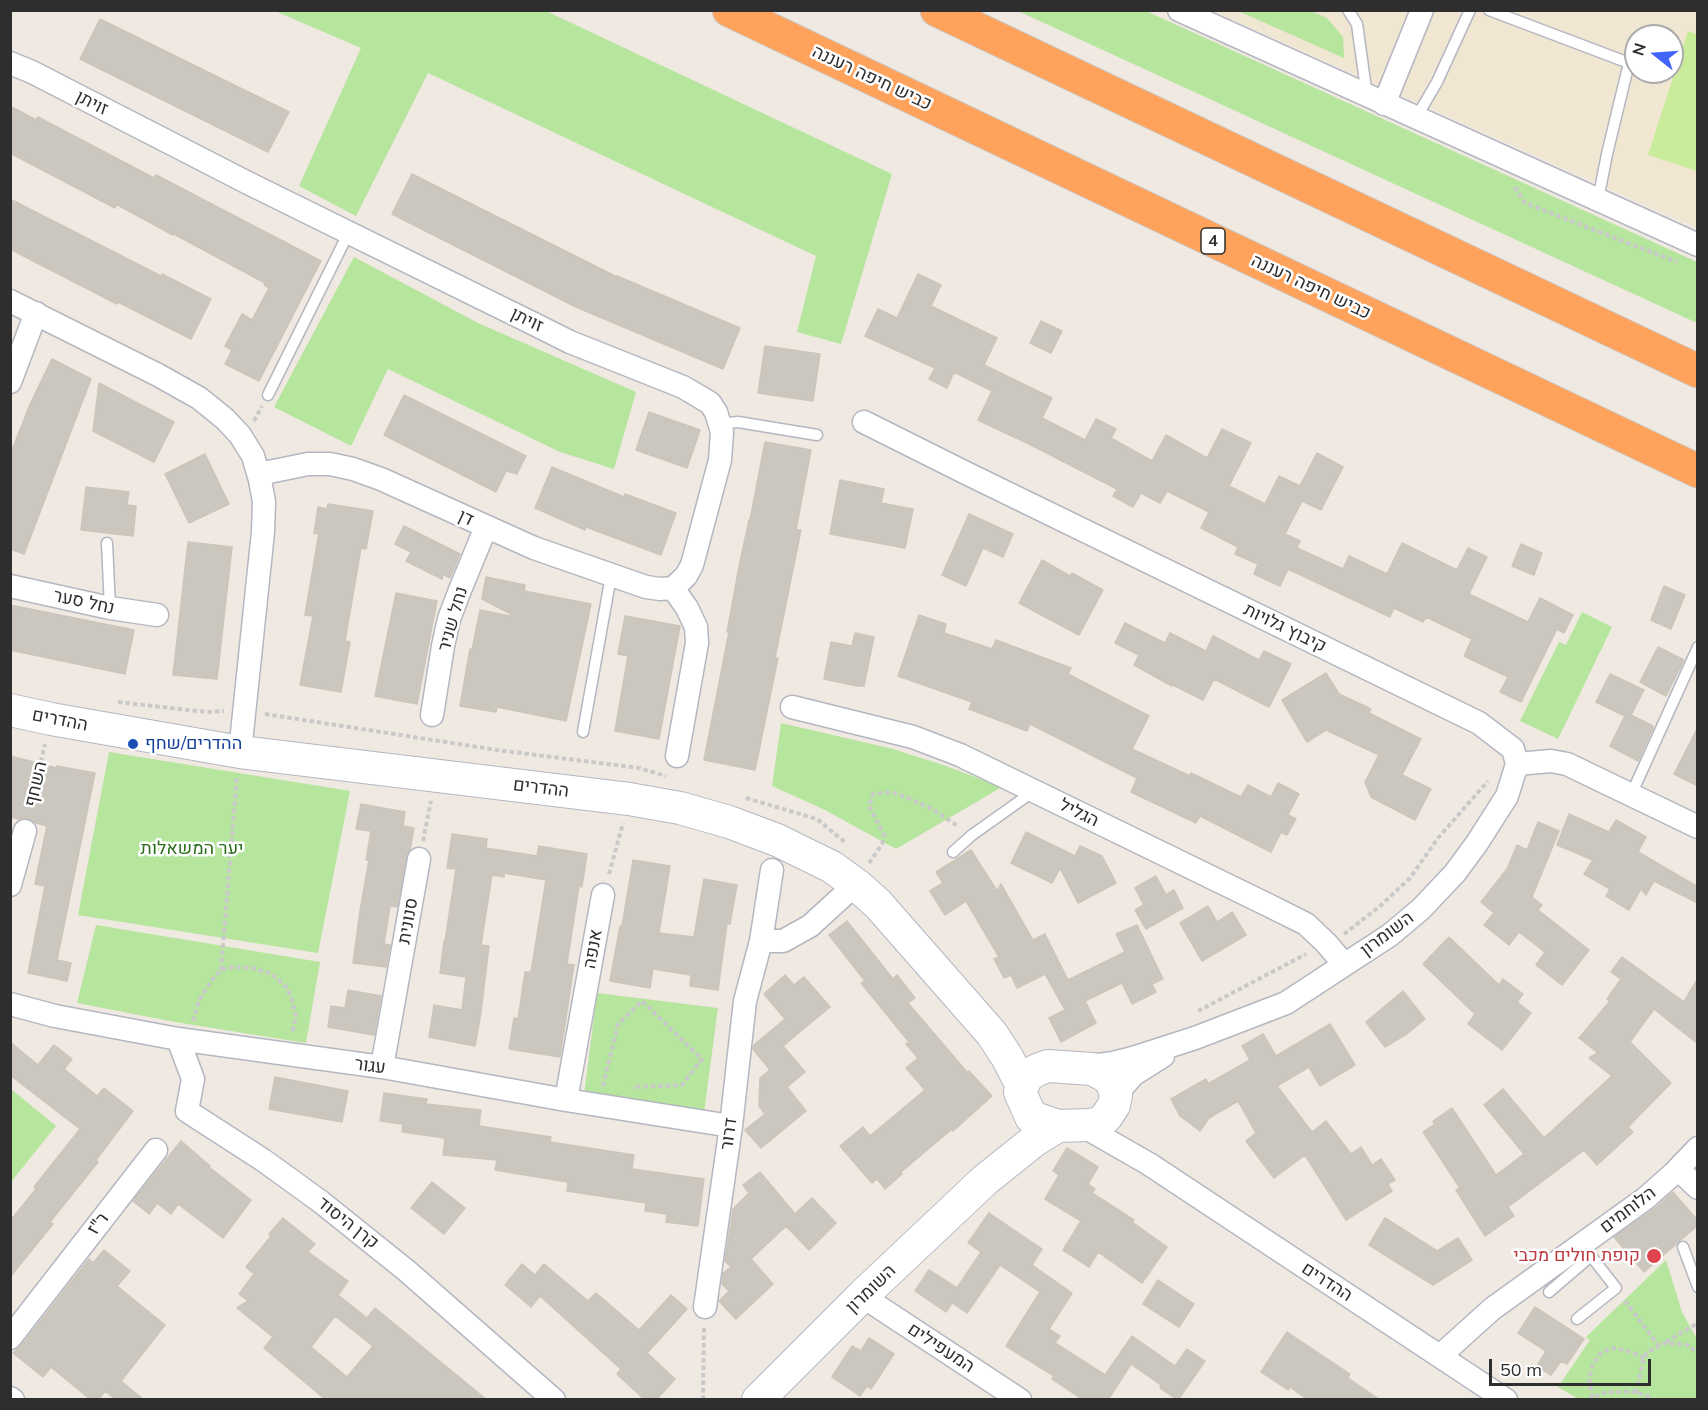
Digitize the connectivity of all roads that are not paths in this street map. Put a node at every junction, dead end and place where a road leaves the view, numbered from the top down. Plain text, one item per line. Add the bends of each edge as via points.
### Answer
1 (729, 10) edge
2 (937, 10) edge
3 (1179, 10) edge
4 (1348, 10) edge
5 (1422, 10) edge
6 (1470, 10) edge
7 (1489, 10) edge
8 (10, 63) edge
9 (1376, 100) junction
10 (1416, 118) junction
11 (1598, 200) junction
12 (349, 232) junction
13 (1698, 245) edge
14 (10, 301) edge
15 (36, 313) junction
16 (1698, 372) edge
17 (10, 382) edge
18 (268, 395) dead end
19 (864, 422) dead end
20 (720, 424) junction
21 (817, 435) dead end
22 (1698, 471) edge
23 (259, 474) junction
24 (486, 527) junction
25 (107, 543) dead end
26 (611, 576) junction
27 (10, 586) edge
28 (673, 588) junction
29 (110, 608) junction
30 (157, 615) dead end
31 (1698, 647) edge
32 (792, 707) dead end
33 (10, 710) edge
34 (432, 715) dead end
35 (584, 732) dead end
36 (240, 752) junction
37 (677, 756) dead end
38 (1517, 764) junction
39 (1035, 791) junction
40 (1632, 795) junction
41 (1698, 827) edge
42 (24, 831) road end
43 (953, 852) dead end
44 (419, 859) road end
45 (772, 870) dead end
46 (863, 874) junction
47 (10, 885) edge
48 (603, 895) road end
49 (761, 941) junction
50 (1344, 964) junction
51 (10, 1004) edge
52 (1192, 1027) junction
53 (992, 1034) junction
54 (183, 1040) junction
55 (382, 1067) junction
56 (1067, 1067) junction
57 (1022, 1086) junction
58 (1115, 1100) junction
59 (566, 1101) junction
60 (1057, 1123) junction
61 (731, 1126) junction
62 (1698, 1148) edge
63 (156, 1150) dead end
64 (1149, 1164) junction
65 (1678, 1169) junction
66 (1698, 1188) edge
67 (1683, 1246) dead end
68 (1591, 1256) junction
69 (1565, 1257) junction
70 (1698, 1287) edge
71 (1549, 1292) dead end
72 (862, 1296) junction
73 (705, 1307) road end
74 (1576, 1319) dead end
75 (10, 1338) edge
76 (1440, 1356) junction
77 (554, 1400) edge
78 (758, 1400) edge
79 (1020, 1400) edge
80 (1506, 1400) edge

1 - 22 highway, כביש חיפה רעננה / 4
2 - 16 highway
3 - 9 street
4 - 9 lane via 1357,24
5 - 9 street
6 - 10 lane
7 - 11 lane via 1629,63
8 - 12 street, זויתן
9 - 10 street
10 - 11 street
11 - 13 street
12 - 18 lane
12 - 20 street, זויתן via 570,342 683,387 710,403
14 - 15 street
15 - 17 street
15 - 23 street via 199,398 240,435
19 - 38 street, קיבוץ גלויות via 1479,723 1513,749
20 - 21 lane via 738,423
20 - 28 street via 720,460 692,564
23 - 24 street, דן via 308,464 330,464 381,479
23 - 36 street via 264,502 263,532
24 - 26 street, דן
24 - 34 street, נחל שניר via 449,619
25 - 29 lane
26 - 28 street, דן via 646,587
26 - 35 lane
27 - 29 street, נחל סער
28 - 37 street via 696,627 697,642
29 - 30 street, נחל סער
31 - 40 lane
32 - 39 street, הגליל via 913,737
33 - 36 street, ההדרים
36 - 46 street, ההדרים via 680,808 777,840 832,867
38 - 40 street via 1567,764
38 - 50 street, השומרון via 1507,796 1455,873 1390,935
39 - 43 lane
39 - 50 street, הגליל via 1306,924
40 - 41 street
42 - 47 street, השחף
44 - 55 street, סנונית
45 - 49 street, דרור
46 - 49 street via 810,927 783,941
46 - 53 street, ההדרים via 878,904
48 - 59 street, אנפה
49 - 61 street, דרור via 745,1001
50 - 52 street, השומרון via 1286,1004
51 - 54 street, עגור
52 - 56 street, השומרון via 1113,1063
52 - 58 street, השומרון via 1133,1075
53 - 56 street, ההדרים via 1022,1053
53 - 57 street, ההדרים
54 - 55 street, עגור
54 - 77 street, קרן היסוד via 193,1078 187,1111 321,1202 407,1270
55 - 59 street, עגור
56 - 57 street via 1037,1070
56 - 58 street via 1092,1069 1107,1077
57 - 60 street via 1020,1092
58 - 60 street via 1100,1123
58 - 64 street, ההדרים via 1125,1135
59 - 61 street, עגור
60 - 64 street, ההדרים
60 - 72 street, השומרון via 986,1180
61 - 73 street, דרור
62 - 65 street, הלוחמים
63 - 75 street, ר"ז
64 - 76 street, ההדרים
65 - 66 street
65 - 69 street, הלוחמים via 1646,1198
67 - 70 lane
68 - 69 lane
68 - 71 lane
68 - 74 lane via 1616,1288
69 - 76 street, הלוחמים via 1479,1320
72 - 78 street, השומרון
72 - 79 street, המעפילים
76 - 80 street, ההדרים

